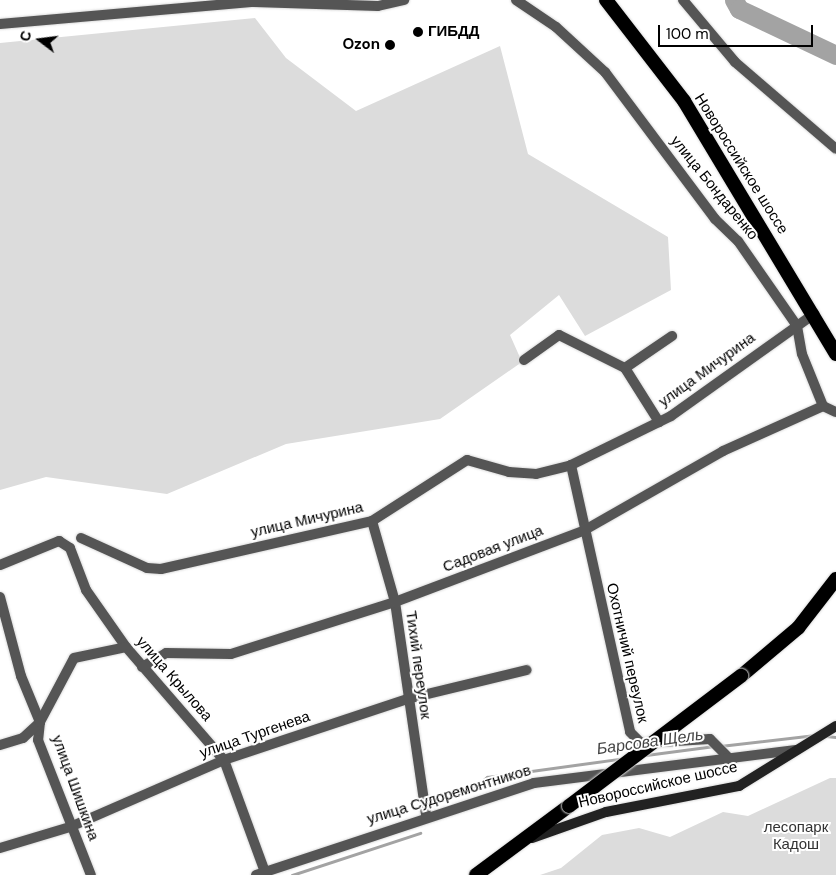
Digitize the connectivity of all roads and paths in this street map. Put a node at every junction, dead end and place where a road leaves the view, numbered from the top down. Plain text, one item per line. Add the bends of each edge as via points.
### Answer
1 (404, 0) edge
2 (516, 0) edge
3 (606, 0) edge
4 (682, 0) edge
5 (374, 3) edge
6 (0, 24) edge
7 (836, 149) edge
8 (814, 314) junction
9 (797, 326) junction
10 (672, 336) dead end
11 (836, 354) edge
12 (524, 360) dead end
13 (625, 368) junction
14 (824, 406) junction
15 (836, 412) edge
16 (659, 422) junction
17 (572, 465) junction
18 (372, 521) junction
19 (583, 531) junction
20 (81, 538) dead end
21 (0, 565) edge
22 (836, 579) edge
23 (0, 597) edge
24 (395, 602) junction
25 (126, 647) junction
26 (142, 667) junction
27 (527, 670) dead end
28 (407, 699) junction
29 (40, 722) junction
30 (836, 726) edge
31 (0, 745) edge
32 (808, 747) junction
33 (224, 760) junction
34 (732, 761) junction
35 (426, 815) junction
36 (70, 827) junction
37 (516, 846) junction
38 (0, 848) edge
39 (261, 874) edge
40 (91, 875) edge
41 (476, 875) edge

1 - 5 street
2 - 9 street, улица Бондаренко via 556,27 605,72 628,107 755,263
3 - 8 highway, Новороссийское шоссе via 684,101
4 - 7 street via 735,62
5 - 6 street via 254,2
8 - 9 street, улица Мичурина
8 - 11 highway, Новороссийское шоссе
9 - 14 street, улица Бондаренко via 802,354
9 - 16 street, улица Мичурина
10 - 13 street
12 - 13 street via 559,335
13 - 16 street
14 - 15 street
14 - 19 street, Садовая улица via 724,451
16 - 17 street, улица Мичурина
17 - 18 street, улица Мичурина via 527,473 467,460
17 - 19 street, Охотничий переулок
18 - 20 street, улица Мичурина via 162,568 147,568
18 - 24 street, Тихий переулок
19 - 24 street, Садовая улица
19 - 34 street, Охотничий переулок via 634,741 710,739 724,749
21 - 25 street, улица Крылова via 59,541 70,548 86,590
22 - 37 highway, Новороссийское шоссе, bridge via 798,628 741,676
23 - 29 street, улица Шишкина via 21,676
24 - 26 street, Садовая улица via 231,654 166,653
24 - 28 street, Тихий переулок
25 - 26 street, улица Крылова
25 - 29 street via 74,658
26 - 33 street, улица Крылова
27 - 28 street, улица Тургенева
28 - 33 street, улица Тургенева
28 - 35 street, Тихий переулок
29 - 31 street via 23,738
29 - 36 street, улица Шишкина via 38,740
30 - 32 main road, Новороссийское шоссе
32 - 34 street, улица Судоремонтников
32 - 37 main road, Новороссийское шоссе via 739,786 565,823
33 - 36 street, улица Тургенева
33 - 39 street, улица Крылова
34 - 35 street, улица Судоремонтников via 534,783
35 - 39 street, улица Судоремонтников
36 - 38 street, улица Тургенева
36 - 40 street, улица Шишкина
37 - 41 highway, Новороссийское шоссе

